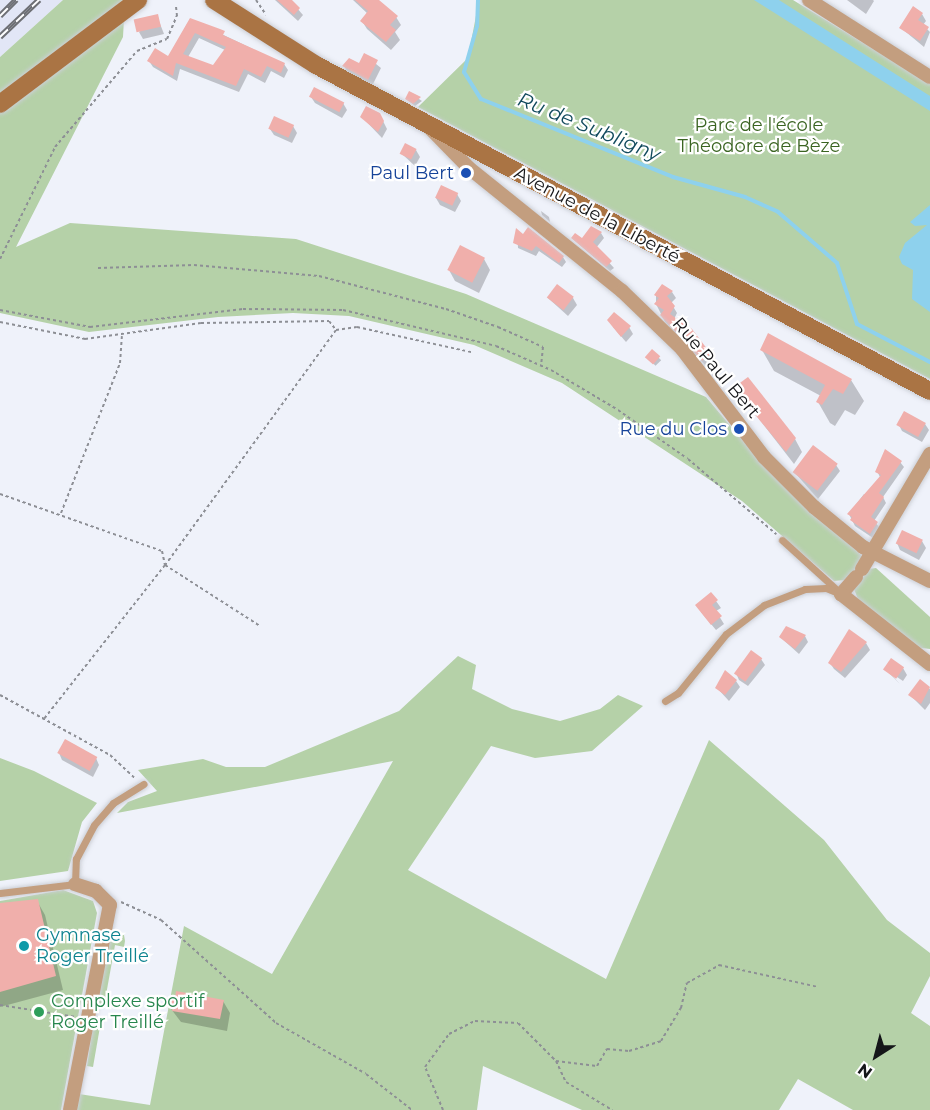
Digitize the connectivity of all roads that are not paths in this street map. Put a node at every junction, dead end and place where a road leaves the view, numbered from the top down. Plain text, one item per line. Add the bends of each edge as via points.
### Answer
1 (138, 0) edge
2 (214, 0) edge
3 (231, 0) edge
4 (809, 0) edge
5 (122, 6) edge
6 (246, 20) junction
7 (930, 76) edge
8 (0, 104) edge
9 (427, 124) junction
10 (484, 154) junction
11 (475, 172) junction
12 (930, 391) edge
13 (930, 454) edge
14 (782, 540) road end
15 (874, 553) junction
16 (930, 581) edge
17 (841, 594) junction
18 (930, 664) edge
19 (665, 701) dead end
20 (143, 784) road end
21 (75, 884) junction
22 (0, 893) edge
23 (70, 1110) edge

1 - 5 main road
2 - 6 main road
3 - 6 main road
4 - 7 street
5 - 8 main road
6 - 9 main road, Avenue de la Liberté via 266,35
9 - 10 main road, Avenue de la Liberté
9 - 11 street, Rue Paul Bert
10 - 11 street
10 - 12 main road, Avenue de la Liberté
11 - 15 street, Rue Paul Bert via 622,291 682,350 764,457 814,507
13 - 15 street
14 - 17 lane
15 - 16 street, Rue Paul Bert
15 - 17 street
17 - 18 street
17 - 19 lane via 825,588 805,589 764,605 726,634 678,693
20 - 21 lane via 113,803 94,825 76,859
21 - 22 lane
21 - 23 street via 96,891 110,905

